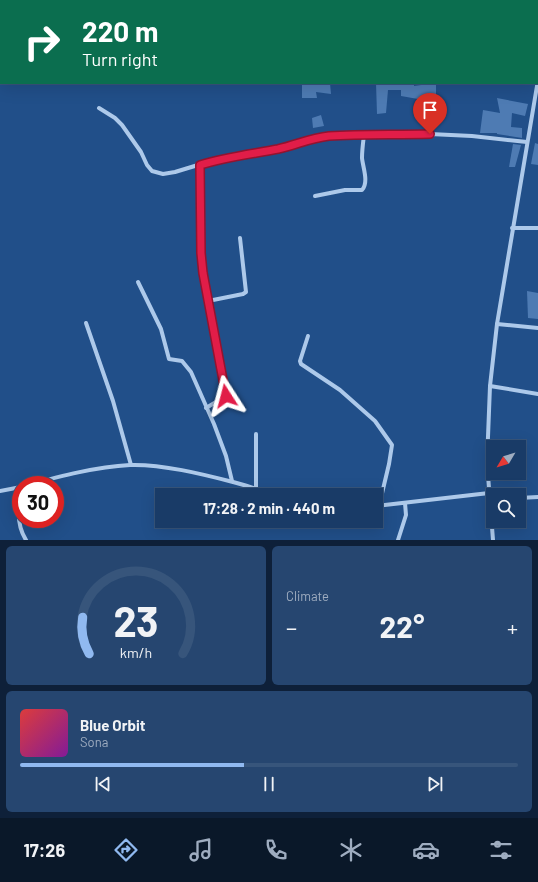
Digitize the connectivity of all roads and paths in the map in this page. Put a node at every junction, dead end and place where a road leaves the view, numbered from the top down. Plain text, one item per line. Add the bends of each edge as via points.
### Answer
1 (537, 84) edge
2 (99, 108) dead end
3 (364, 135) junction
4 (526, 142) junction
5 (200, 165) junction
6 (315, 196) dead end
7 (512, 228) junction
8 (538, 228) edge
9 (240, 238) dead end
10 (138, 282) dead end
11 (208, 301) junction
12 (86, 323) dead end
13 (497, 324) junction
14 (538, 328) edge
15 (308, 336) dead end
16 (490, 386) junction
17 (538, 394) edge
18 (206, 408) junction
19 (256, 434) dead end
20 (131, 465) junction
21 (64, 476) edge
22 (232, 481) junction
23 (256, 488) joint
24 (382, 488) edge
25 (489, 488) edge
26 (12, 489) edge
27 (0, 492) edge
28 (486, 493) edge
29 (538, 497) edge
30 (526, 498) edge
31 (405, 503) junction
32 (383, 505) edge
33 (20, 528) edge
34 (493, 528) edge
35 (26, 540) edge
36 (398, 540) edge
37 (493, 540) edge

1 - 4 street
2 - 5 street via 122,125 152,171 163,174
3 - 4 street via 430,134
3 - 5 street via 327,136 304,140 291,146 221,158
3 - 6 street via 362,160 365,179 362,190 345,190
4 - 7 street
5 - 11 street via 201,253
7 - 8 street
7 - 13 street
9 - 11 street via 246,292
10 - 18 street via 161,329 170,359 184,363
11 - 18 street via 226,396
12 - 20 street via 111,395
13 - 14 street
13 - 16 street
15 - 24 street via 301,364 340,390 375,421 392,445
16 - 17 street
16 - 25 street via 487,462
18 - 22 street via 224,450
19 - 23 street
20 - 21 street via 98,468
20 - 22 street
22 - 23 street
26 - 27 street
28 - 31 street
29 - 30 street
31 - 32 street
31 - 36 street via 406,515
33 - 35 street
34 - 37 street

